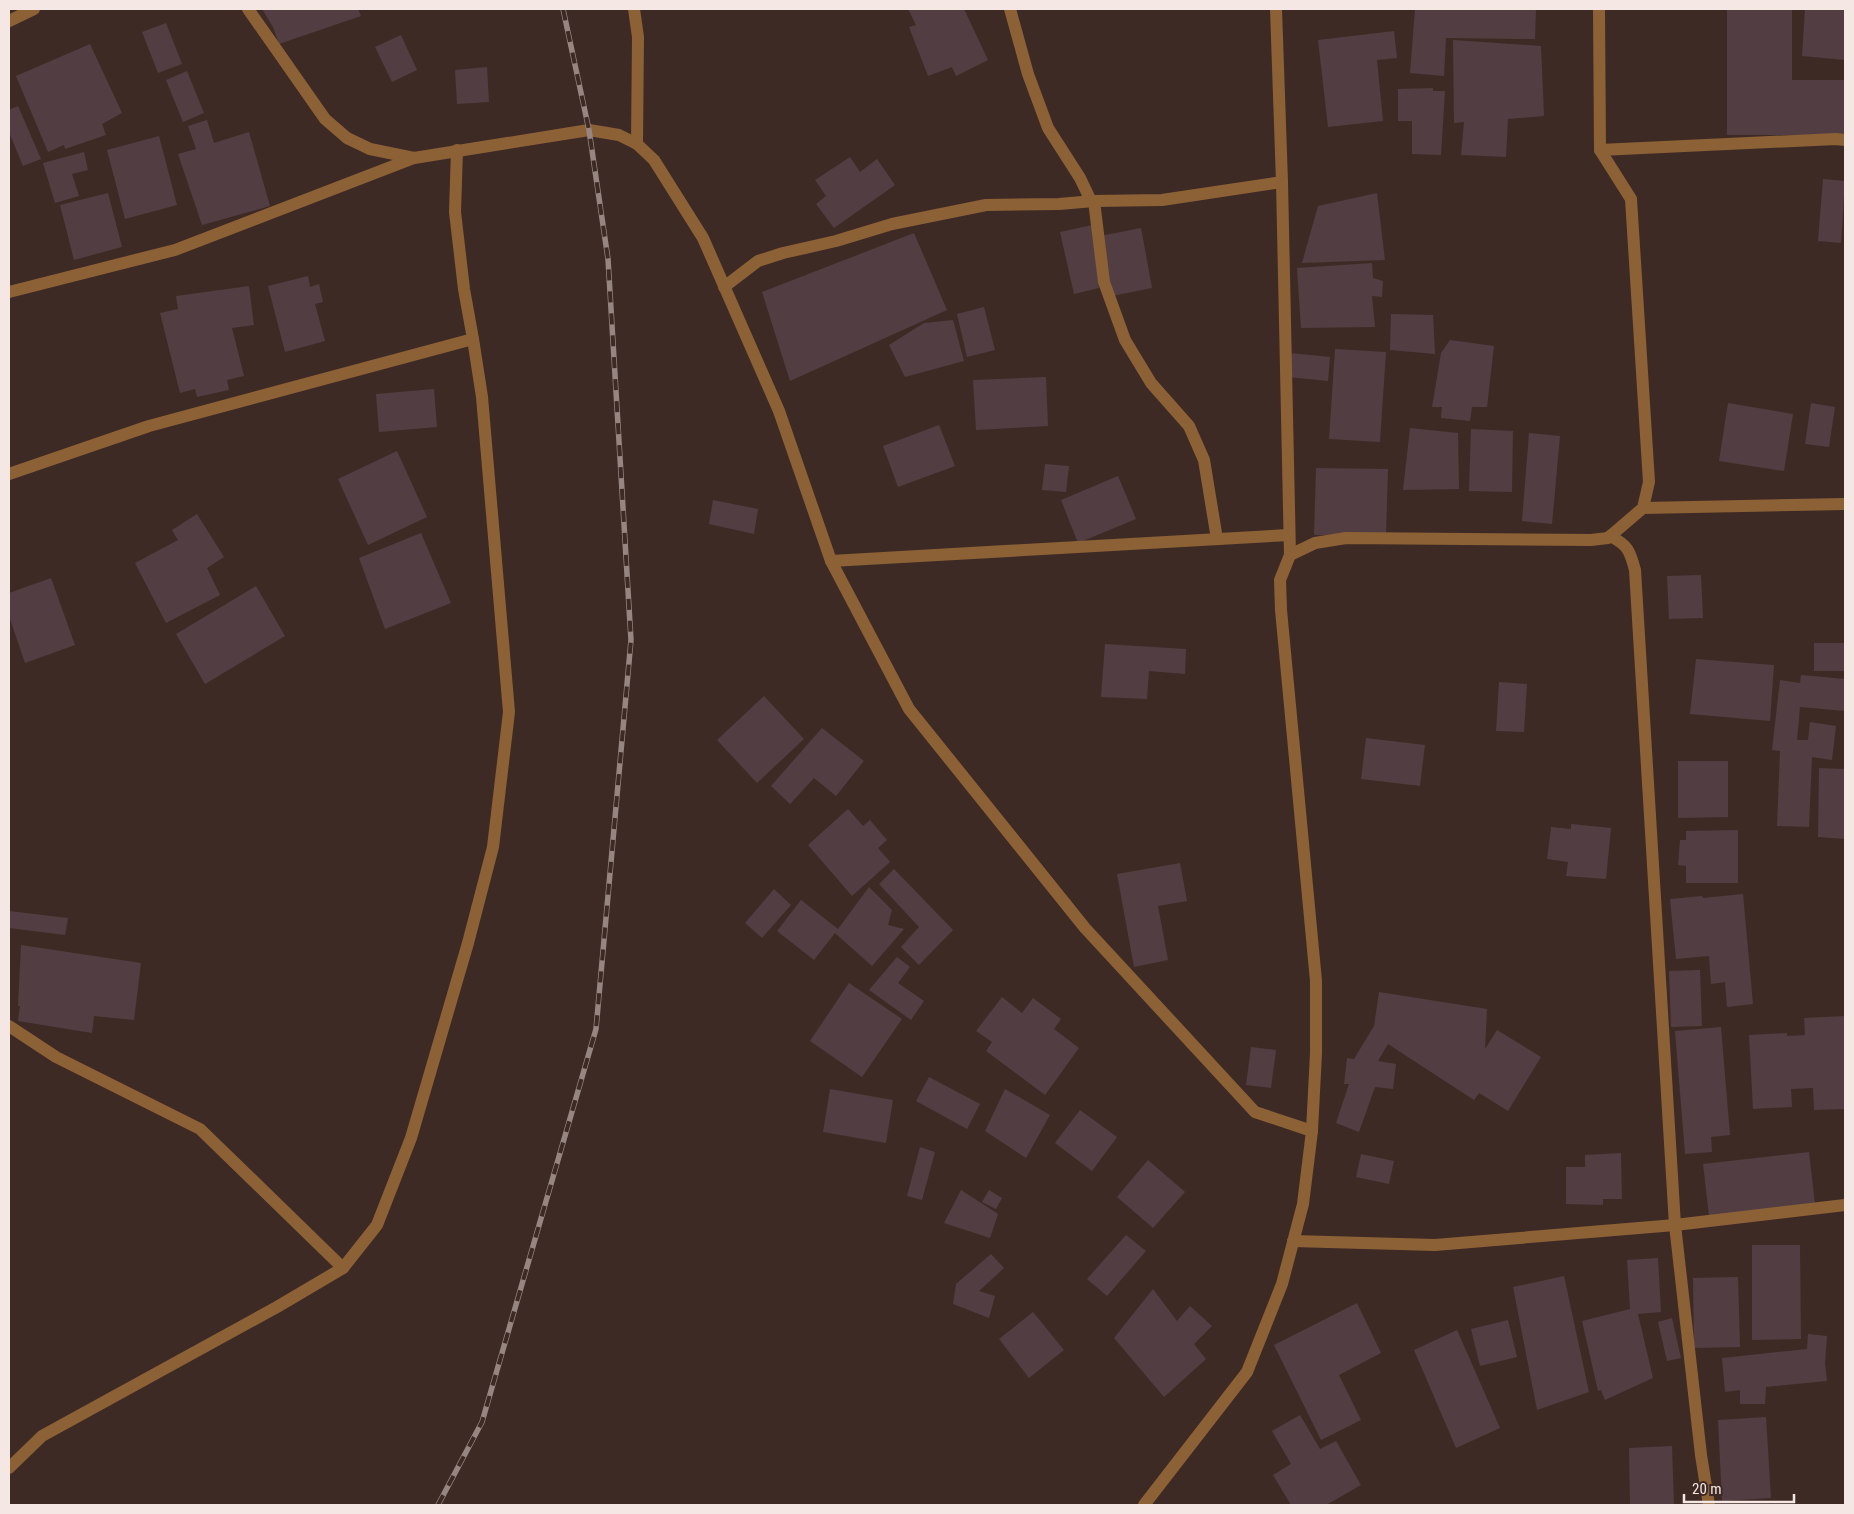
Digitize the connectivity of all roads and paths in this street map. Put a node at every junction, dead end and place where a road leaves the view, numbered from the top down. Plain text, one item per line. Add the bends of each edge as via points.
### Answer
1 (34, 9) edge
2 (248, 9) edge
3 (634, 9) edge
4 (1010, 9) edge
5 (1276, 9) edge
6 (1599, 9) edge
7 (9, 20) edge
8 (1845, 140) edge
9 (637, 144) junction
10 (458, 150) junction
11 (1600, 150) junction
12 (414, 158) junction
13 (1282, 182) junction
14 (1092, 201) junction
15 (724, 287) junction
16 (9, 292) edge
17 (474, 339) junction
18 (9, 474) edge
19 (1845, 504) edge
20 (1644, 508) junction
21 (1290, 535) junction
22 (1610, 536) junction
23 (1217, 540) junction
24 (1290, 555) junction
25 (831, 561) junction
26 (9, 1026) edge
27 (1312, 1131) junction
28 (1845, 1205) edge
29 (1675, 1225) junction
30 (1293, 1241) junction
31 (343, 1268) junction
32 (9, 1468) edge
33 (1144, 1505) edge
34 (1709, 1505) edge

1 - 7 street
2 - 12 street via 325,118 347,138 370,149
3 - 9 street via 638,37
4 - 14 street via 1028,74 1048,128
5 - 13 street
6 - 11 street
8 - 11 street
9 - 10 street via 619,135 589,130
9 - 15 street via 654,160 702,238
10 - 12 street
10 - 17 street via 456,212 464,289
11 - 20 street via 1631,199 1649,482
12 - 16 street via 175,250
13 - 14 street via 1162,200
13 - 21 street
14 - 15 street via 986,205 892,224 758,262
14 - 23 street via 1104,282 1125,340 1151,383 1189,426 1204,460
15 - 25 street via 780,411
17 - 18 street via 149,426
17 - 31 street via 482,397 509,712 493,847 410,1138 377,1225
19 - 20 street
20 - 22 street
21 - 23 street
21 - 24 street
22 - 24 street via 1591,540 1346,538 1315,544
22 - 29 street via 1627,547 1635,570
23 - 25 street
24 - 27 street via 1280,580 1281,610 1316,981
25 - 27 street via 909,709 1085,928 1255,1112
26 - 31 street via 56,1057 200,1129
27 - 30 street via 1303,1204
28 - 29 street
29 - 30 street via 1435,1245
29 - 34 street
30 - 33 street via 1282,1284 1246,1372
31 - 32 street via 42,1436

